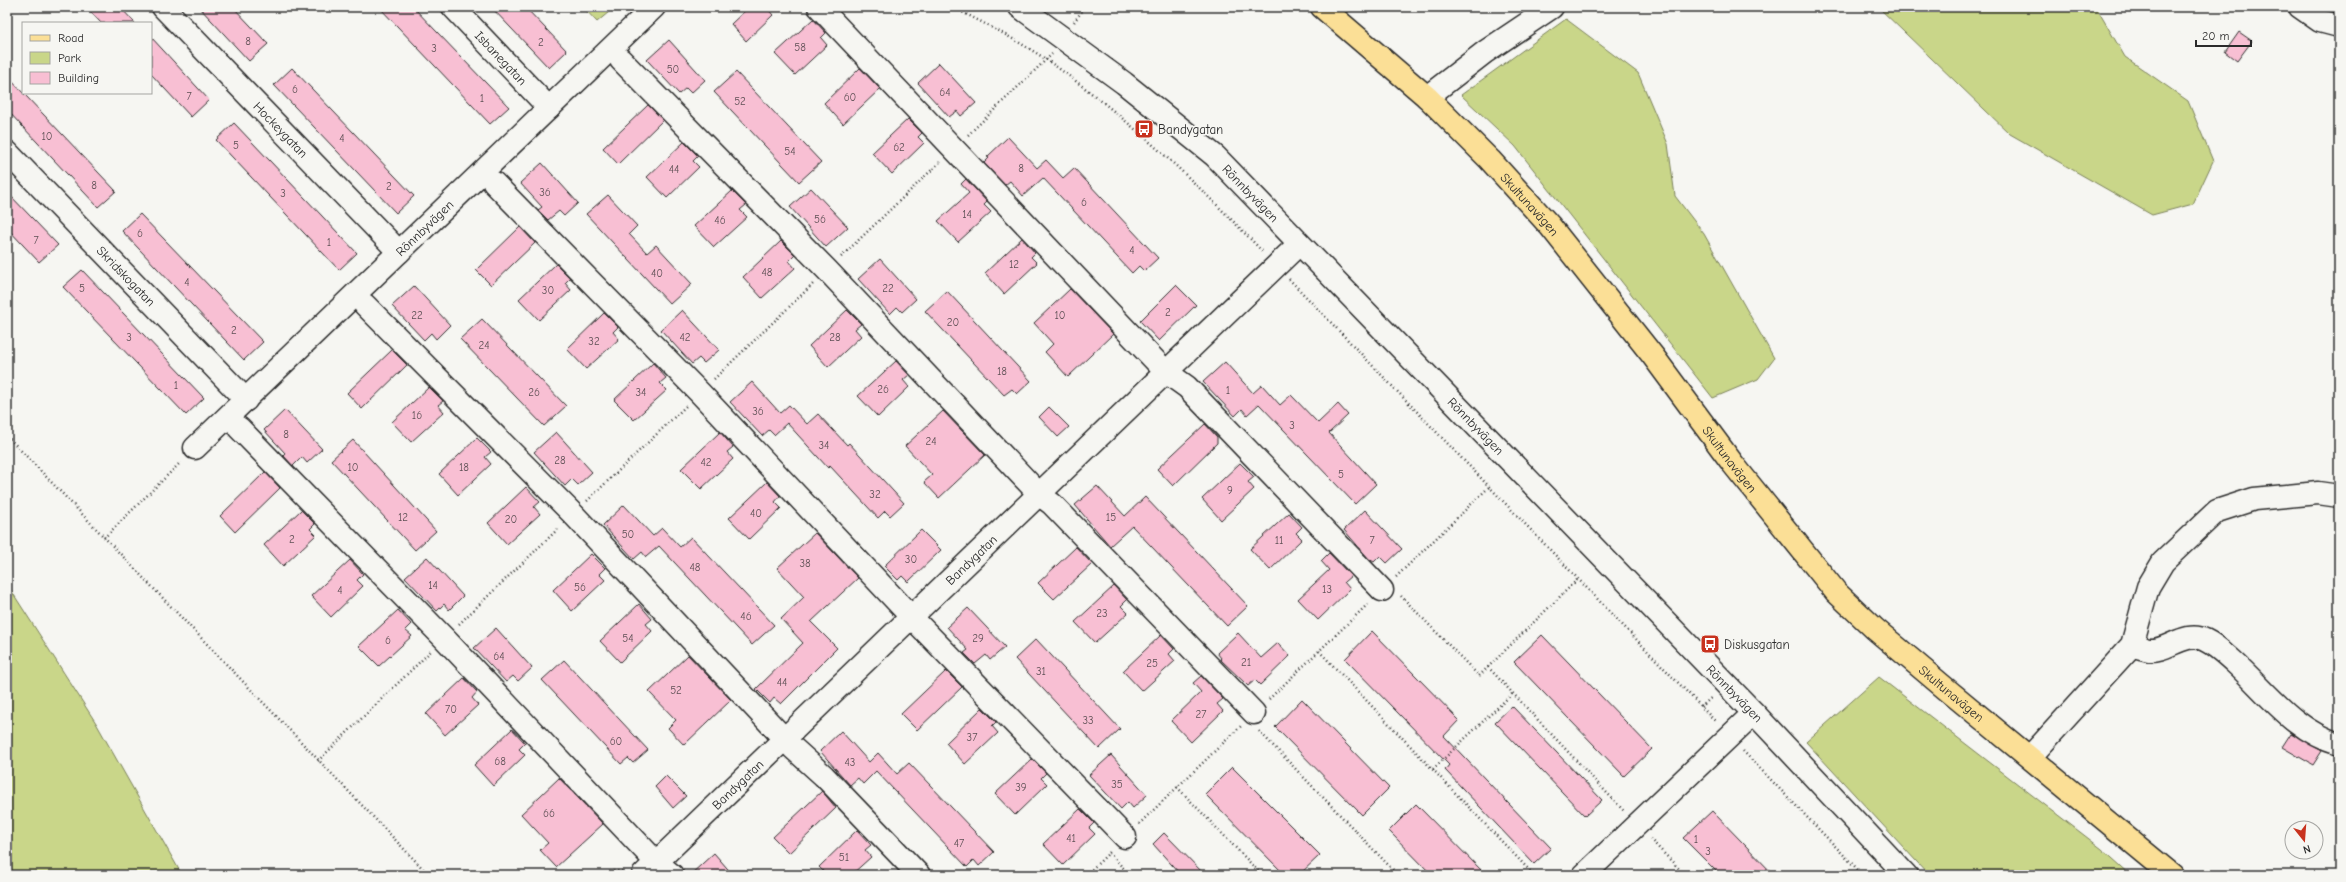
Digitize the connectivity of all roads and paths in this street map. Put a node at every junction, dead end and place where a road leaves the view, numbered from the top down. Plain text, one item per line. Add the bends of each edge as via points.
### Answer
1 (163, 7) edge
2 (453, 7) edge
3 (654, 7) edge
4 (819, 7) edge
5 (952, 7) edge
6 (1020, 7) edge
7 (1322, 7) edge
8 (1552, 7) edge
9 (2300, 7) edge
10 (2339, 26) edge
11 (621, 60) dead end
12 (1427, 97) junction
13 (549, 108) junction
14 (955, 148) junction
15 (7, 152) edge
16 (494, 183) dead end
17 (1299, 244) junction
18 (399, 252) junction
19 (827, 270) junction
20 (365, 305) dead end
21 (1166, 372) junction
22 (700, 392) junction
23 (246, 400) junction
24 (239, 428) dead end
25 (7, 436) edge
26 (195, 448) joint
27 (1040, 495) junction
28 (2339, 496) edge
29 (573, 514) junction
30 (104, 538) junction
31 (1578, 580) junction
32 (1385, 587) junction
33 (913, 618) junction
34 (444, 638) junction
35 (2132, 645) junction
36 (1318, 651) junction
37 (1488, 667) junction
38 (1513, 693) junction
39 (1754, 714) junction
40 (1251, 716) junction
41 (1729, 736) junction
42 (785, 739) junction
43 (2339, 744) edge
44 (2030, 757) junction
45 (318, 762) junction
46 (1433, 770) junction
47 (1177, 787) junction
48 (1637, 825) junction
49 (1125, 837) junction
50 (1109, 853) junction
51 (657, 871) edge
52 (429, 875) edge
53 (919, 875) edge
54 (1086, 875) edge
55 (1130, 875) edge
56 (1262, 875) edge
57 (1398, 875) edge
58 (1534, 875) edge
59 (1584, 875) edge
60 (1685, 875) edge
61 (1863, 875) edge
62 (1906, 875) edge
63 (2172, 875) edge

1 - 18 street, Hockeygatan
2 - 13 street, Isbanegatan
3 - 13 street, Rönnbyvägen
4 - 14 street
5 - 14 path via 992,27 1047,60
6 - 17 street, Rönnbyvägen via 1187,131 1215,156
7 - 12 main road, Skultunavägen
8 - 12 street via 1485,52
9 - 10 street via 2320,20
11 - 19 street
12 - 44 main road, Skultunavägen via 1490,160 1550,226 1654,356 1733,464 1836,592 1875,629
13 - 18 street, Rönnbyvägen
14 - 19 path
14 - 21 street
15 - 23 street, Skridskogatan
16 - 22 street
17 - 21 street, Bandygatan
17 - 39 street, Rönnbyvägen
18 - 23 street, Rönnbyvägen
19 - 22 path
19 - 27 street
20 - 29 street
21 - 27 street, Bandygatan
21 - 32 street via 1187,387
22 - 29 path
22 - 33 street
23 - 26 street, Rönnbyvägen
24 - 34 street
25 - 30 path
26 - 30 path
27 - 33 street, Bandygatan
27 - 40 street via 1052,504
28 - 35 street via 2318,493 2254,499 2217,511 2163,562 2156,572 2148,587
29 - 34 path
29 - 42 street
30 - 45 path
31 - 32 path via 1489,487
31 - 37 path
31 - 41 path
32 - 36 path
32 - 37 path via 1479,676
33 - 42 street, Bandygatan
33 - 49 street
34 - 45 path
34 - 51 street
35 - 43 street via 2150,650 2185,638 2204,639 2222,651 2295,723 2325,740
35 - 44 street
36 - 40 path
36 - 46 path
37 - 38 path
38 - 46 path
38 - 48 path
39 - 41 street
39 - 62 street, Rönnbyvägen
40 - 47 path
40 - 57 path
41 - 48 street
41 - 61 path
42 - 51 street, Bandygatan
42 - 53 street
44 - 63 main road, Skultunavägen
45 - 52 path
46 - 58 path
47 - 49 path
47 - 56 path
48 - 59 street
48 - 60 path
49 - 50 path
50 - 54 path
50 - 55 path

